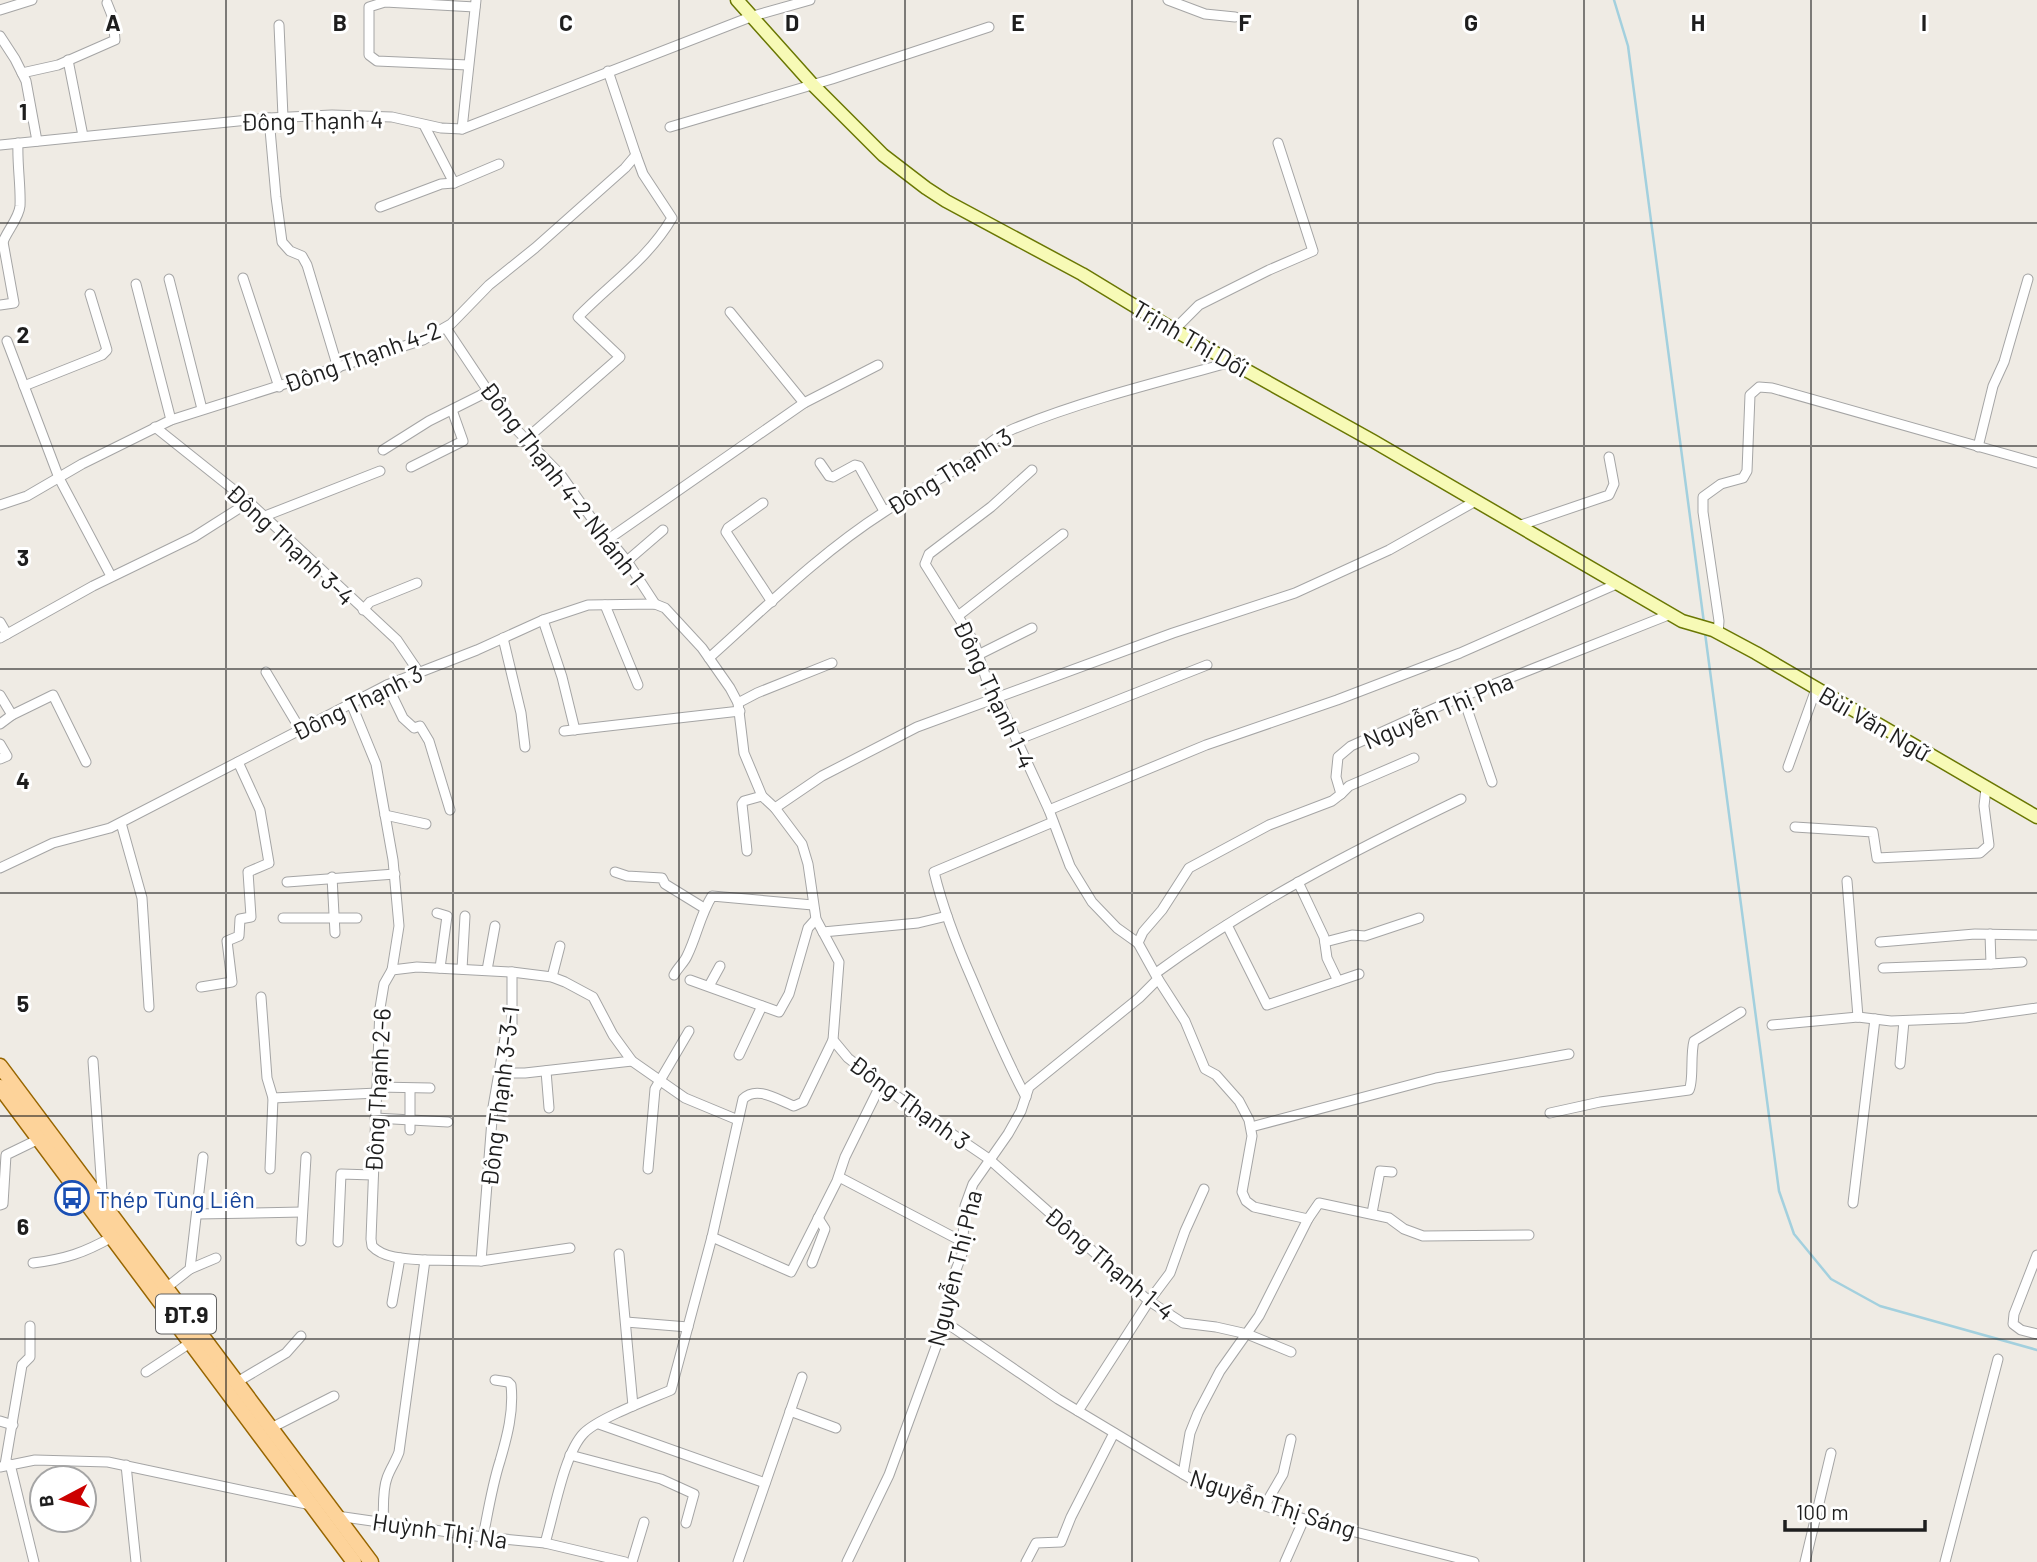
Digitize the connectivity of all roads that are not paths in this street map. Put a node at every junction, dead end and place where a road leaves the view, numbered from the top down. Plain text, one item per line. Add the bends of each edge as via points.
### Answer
1 (32, 0) edge
2 (737, 0) edge
3 (810, 0) edge
4 (1168, 0) edge
5 (107, 3) dead end
6 (476, 4) edge
7 (0, 10) edge
8 (753, 16) junction
9 (1234, 17) dead end
10 (279, 25) dead end
11 (989, 27) dead end
12 (0, 36) edge
13 (68, 60) junction
14 (468, 65) junction
15 (608, 71) junction
16 (22, 73) junction
17 (813, 85) junction
18 (283, 117) junction
19 (269, 118) junction
20 (424, 124) junction
21 (670, 127) dead end
22 (462, 129) junction
23 (82, 136) junction
24 (37, 141) junction
25 (18, 143) junction
26 (1278, 143) dead end
27 (0, 145) edge
28 (636, 155) junction
29 (499, 164) dead end
30 (454, 183) junction
31 (380, 207) dead end
32 (1, 243) edge
33 (243, 278) dead end
34 (169, 279) dead end
35 (2028, 279) dead end
36 (136, 284) dead end
37 (90, 294) dead end
38 (0, 305) edge
39 (730, 312) dead end
40 (446, 328) junction
41 (1174, 330) junction
42 (8, 341) dead end
43 (1232, 362) junction
44 (878, 365) dead end
45 (338, 368) junction
46 (24, 386) junction
47 (279, 387) junction
48 (489, 391) junction
49 (804, 403) junction
50 (202, 409) junction
51 (452, 410) junction
52 (172, 421) junction
53 (155, 427) junction
54 (526, 440) junction
55 (1978, 446) junction
56 (383, 450) dead end
57 (1609, 457) dead end
58 (820, 463) dead end
59 (2037, 463) edge
60 (411, 467) dead end
61 (1032, 470) dead end
62 (380, 471) dead end
63 (59, 478) junction
64 (250, 502) junction
65 (1474, 502) junction
66 (763, 503) dead end
67 (0, 505) edge
68 (884, 511) junction
69 (265, 516) junction
70 (1518, 526) junction
71 (663, 530) dead end
72 (1063, 534) dead end
73 (610, 538) junction
74 (627, 561) junction
75 (111, 576) junction
76 (417, 583) dead end
77 (1619, 583) junction
78 (772, 602) junction
79 (655, 604) junction
80 (605, 605) junction
81 (363, 610) junction
82 (1671, 614) junction
83 (958, 616) junction
84 (543, 620) junction
85 (0, 622) edge
86 (1688, 623) joint
87 (1032, 628) dead end
88 (1715, 631) junction
89 (3, 636) edge
90 (502, 638) junction
91 (978, 654) junction
92 (709, 658) junction
93 (832, 663) dead end
94 (1207, 665) dead end
95 (418, 671) junction
96 (266, 672) dead end
97 (387, 685) junction
98 (638, 685) dead end
99 (1816, 689) junction
100 (0, 695) edge
101 (997, 697) junction
102 (1463, 697) junction
103 (351, 703) junction
104 (739, 707) junction
105 (12, 715) junction
106 (0, 724) edge
107 (300, 729) junction
108 (575, 730) junction
109 (564, 732) dead end
110 (1017, 740) junction
111 (0, 744) edge
112 (525, 747) dead end
113 (1414, 758) dead end
114 (0, 760) edge
115 (86, 762) dead end
116 (238, 762) junction
117 (1788, 767) dead end
118 (1492, 782) dead end
119 (1986, 788) junction
120 (1341, 794) junction
121 (762, 796) junction
122 (1461, 799) dead end
123 (775, 808) junction
124 (450, 810) dead end
125 (1049, 810) junction
126 (385, 815) junction
127 (2037, 817) edge
128 (121, 822) junction
129 (1054, 822) junction
130 (426, 824) dead end
131 (1795, 827) dead end
132 (747, 851) dead end
133 (0, 868) edge
134 (615, 872) dead end
135 (395, 874) junction
136 (332, 877) junction
137 (1847, 881) dead end
138 (287, 882) dead end
139 (1298, 882) junction
140 (813, 905) junction
141 (704, 908) junction
142 (437, 913) dead end
143 (465, 916) dead end
144 (947, 916) junction
145 (334, 917) junction
146 (283, 918) dead end
147 (357, 918) dead end
148 (1419, 918) dead end
149 (816, 919) junction
150 (1227, 925) junction
151 (495, 926) dead end
152 (823, 932) junction
153 (335, 933) dead end
154 (1990, 934) junction
155 (2037, 935) edge
156 (1325, 942) junction
157 (1880, 942) dead end
158 (1138, 943) junction
159 (560, 946) dead end
160 (2022, 962) dead end
161 (1991, 964) junction
162 (720, 965) dead end
163 (440, 968) junction
164 (1883, 968) dead end
165 (462, 969) junction
166 (392, 970) junction
167 (487, 970) junction
168 (512, 972) junction
169 (1359, 974) dead end
170 (674, 975) dead end
171 (1157, 976) junction
172 (552, 977) junction
173 (690, 980) dead end
174 (1338, 981) junction
175 (709, 986) junction
176 (201, 987) dead end
177 (261, 997) dead end
178 (762, 1006) junction
179 (149, 1007) dead end
180 (2037, 1008) edge
181 (1741, 1012) dead end
182 (1858, 1017) junction
183 (1875, 1019) junction
184 (1903, 1021) junction
185 (1772, 1025) dead end
186 (689, 1031) dead end
187 (833, 1040) junction
188 (1569, 1054) dead end
189 (739, 1055) dead end
190 (93, 1061) dead end
191 (632, 1061) junction
192 (1900, 1064) dead end
193 (0, 1066) edge
194 (546, 1071) junction
195 (499, 1073) junction
196 (659, 1079) junction
197 (881, 1084) junction
198 (0, 1087) edge
199 (430, 1088) dead end
200 (410, 1089) junction
201 (377, 1090) junction
202 (1026, 1097) junction
203 (273, 1098) junction
204 (548, 1108) dead end
205 (1550, 1113) dead end
206 (375, 1118) junction
207 (738, 1120) junction
208 (448, 1122) dead end
209 (410, 1125) junction
210 (1251, 1127) junction
211 (39, 1139) junction
212 (203, 1157) dead end
213 (306, 1157) dead end
214 (989, 1159) junction
215 (648, 1169) dead end
216 (270, 1170) dead end
217 (1392, 1172) dead end
218 (373, 1175) junction
219 (839, 1177) junction
220 (1203, 1189) dead end
221 (97, 1195) junction
222 (1853, 1203) dead end
223 (0, 1205) edge
224 (302, 1212) junction
225 (197, 1213) junction
226 (1372, 1213) junction
227 (818, 1219) junction
228 (1308, 1219) junction
229 (1529, 1234) dead end
230 (112, 1237) junction
231 (712, 1237) junction
232 (301, 1241) dead end
233 (338, 1242) dead end
234 (963, 1242) junction
235 (570, 1248) dead end
236 (619, 1254) dead end
237 (2037, 1255) edge
238 (216, 1258) dead end
239 (400, 1258) junction
240 (425, 1260) junction
241 (481, 1261) junction
242 (33, 1263) dead end
243 (812, 1263) dead end
244 (190, 1269) junction
245 (166, 1288) junction
246 (1149, 1301) junction
247 (392, 1303) dead end
248 (626, 1322) junction
249 (945, 1322) junction
250 (30, 1325) dead end
251 (688, 1326) junction
252 (1247, 1334) junction
253 (2037, 1334) edge
254 (301, 1336) dead end
255 (190, 1343) junction
256 (1291, 1352) dead end
257 (1998, 1359) dead end
258 (146, 1372) dead end
259 (802, 1377) dead end
260 (495, 1380) dead end
261 (237, 1382) junction
262 (334, 1396) dead end
263 (633, 1406) junction
264 (790, 1411) junction
265 (1078, 1411) junction
266 (0, 1421) edge
267 (599, 1424) junction
268 (13, 1425) junction
269 (271, 1428) junction
270 (836, 1428) dead end
271 (1114, 1433) junction
272 (1291, 1439) dead end
273 (1831, 1453) dead end
274 (570, 1455) junction
275 (5, 1465) edge
276 (126, 1465) junction
277 (1184, 1474) junction
278 (765, 1483) junction
279 (313, 1506) junction
280 (1265, 1506) junction
281 (337, 1516) junction
282 (1304, 1518) junction
283 (644, 1522) dead end
284 (383, 1523) junction
285 (686, 1523) dead end
286 (483, 1537) junction
287 (545, 1543) junction
288 (34, 1562) edge
289 (136, 1562) edge
290 (354, 1562) edge
291 (371, 1562) edge
292 (625, 1562) edge
293 (632, 1562) edge
294 (738, 1562) edge
295 (847, 1562) edge
296 (1026, 1562) edge
297 (1285, 1562) edge
298 (1474, 1562) edge
299 (1805, 1562) edge
300 (1945, 1562) edge

1 - 7 street
2 - 8 main road, Trịnh Thị Dối
3 - 8 street, Đông Thạnh 4
4 - 9 street via 1206,14
5 - 13 street via 116,40
6 - 14 street
6 - 14 street via 385,2 369,7 369,55 377,61
8 - 15 street, Đông Thạnh 4
8 - 17 main road, Trịnh Thị Dối
10 - 18 street
11 - 17 street
12 - 16 street
13 - 16 street
13 - 23 street
14 - 22 street
15 - 22 street, Đông Thạnh 4
15 - 28 street
16 - 24 street
17 - 21 street
17 - 41 main road, Trịnh Thị Dối via 909,177
18 - 19 street, Đông Thạnh 4
18 - 20 street, Đông Thạnh 4 via 392,117
19 - 23 street, Đông Thạnh 4
19 - 45 street via 282,242 307,265
20 - 22 street, Đông Thạnh 4
20 - 30 street
23 - 24 street, Đông Thạnh 4
24 - 25 street, Đông Thạnh 4
25 - 27 street, Đông Thạnh 4
25 - 32 street via 20,209
26 - 41 street via 1313,251 1199,305
28 - 40 street, Đông Thạnh 4-2
28 - 54 street via 672,218 643,256 578,317 620,357
29 - 30 street
30 - 31 street
32 - 38 street via 14,303
33 - 47 street
34 - 50 street
35 - 55 street
36 - 52 street
37 - 46 street via 107,350
39 - 49 street
40 - 45 street, Đông Thạnh 4-2
40 - 48 street, Đông Thạnh 4-2 Nhánh 1
41 - 43 main road, Trịnh Thị Dối
42 - 46 street
43 - 65 main road, Trịnh Thị Dối
43 - 68 street, Đông Thạnh 3 via 1013,429 960,467
44 - 49 street
45 - 47 street, Đông Thạnh 4-2
46 - 63 street
47 - 50 street, Đông Thạnh 4-2
48 - 51 street
48 - 54 street, Đông Thạnh 4-2 Nhánh 1
49 - 73 street
50 - 52 street, Đông Thạnh 4-2
51 - 56 street
51 - 60 street via 463,441
52 - 53 street, Đông Thạnh 4-2
53 - 63 street, Đông Thạnh 4-2
53 - 64 street, Đông Thạnh 3-4
54 - 73 street, Đông Thạnh 4-2 Nhánh 1 via 561,475
55 - 59 street
55 - 88 street via 1759,387 1751,395 1747,471 1743,478 1721,484 1703,497 1719,621
57 - 70 street via 1614,484 1609,495
58 - 68 street via 833,477 859,466
61 - 83 street, Đông Thạnh 1-4 via 929,554 925,564
62 - 69 street
63 - 67 street, Đông Thạnh 4-2
63 - 75 street
64 - 69 street, Đông Thạnh 3-4
64 - 75 street via 194,537
65 - 70 main road, Trịnh Thị Dối
65 - 101 street via 1389,550 1295,593
66 - 78 street via 726,532
68 - 78 street, Đông Thạnh 3
69 - 81 street, Đông Thạnh 3-4
70 - 77 main road, Trịnh Thị Dối
71 - 74 street
72 - 83 street
73 - 74 street, Đông Thạnh 4-2 Nhánh 1
74 - 79 street, Đông Thạnh 4-2 Nhánh 1
75 - 89 street
76 - 81 street via 370,602
77 - 82 main road, Trịnh Thị Dối
77 - 125 street via 1460,653 1206,746
78 - 92 street, Đông Thạnh 3
79 - 80 street, Đông Thạnh 3
79 - 92 street, Đông Thạnh 3 via 665,608
80 - 84 street, Đông Thạnh 3 via 588,605
80 - 98 street
81 - 95 street, Đông Thạnh 3-4 via 397,640
82 - 86 main road, Trịnh Thị Dối
82 - 102 street, Nguyễn Thị Pha
83 - 91 street, Đông Thạnh 1-4
84 - 90 street, Đông Thạnh 3
84 - 108 street
85 - 89 street
86 - 88 main road, Bùi Văn Ngữ
87 - 91 street
88 - 99 main road, Bùi Văn Ngữ
90 - 95 street, Đông Thạnh 3
90 - 112 street
91 - 101 street, Đông Thạnh 1-4
92 - 104 street, Đông Thạnh 3
93 - 104 street via 757,693
94 - 110 street
95 - 97 street, Đông Thạnh 3
96 - 107 street
97 - 103 street, Đông Thạnh 3
97 - 124 street via 403,718 414,728 420,726 429,741
99 - 117 street
99 - 119 main road, Bùi Văn Ngữ
100 - 105 street
101 - 110 street, Đông Thạnh 1-4
101 - 123 street via 917,727 822,776
102 - 118 street
102 - 120 street, Nguyễn Thị Pha via 1351,746 1338,757 1336,777
103 - 107 street, Đông Thạnh 3
103 - 126 street, Đông Thạnh 2-6 via 376,764
104 - 108 street
104 - 121 street, Đông Thạnh 3 via 744,753
105 - 106 street
105 - 115 street via 53,695
107 - 116 street, Đông Thạnh 3
108 - 109 street
110 - 125 street, Đông Thạnh 1-4
111 - 114 street via 7,756
113 - 120 street via 1349,786
116 - 128 street, Đông Thạnh 3
116 - 176 street via 260,810 270,863 248,872 251,917 240,919 239,936 228,941 232,982
119 - 127 main road, Bùi Văn Ngữ
119 - 131 street via 1989,845 1980,853 1877,858 1873,832
120 - 158 street via 1269,825 1189,868
121 - 123 street, Đông Thạnh 3
121 - 132 street via 742,804
122 - 139 street, Nguyễn Thị Pha
123 - 140 street, Đông Thạnh 3 via 802,844
125 - 129 street, Đông Thạnh 1-4
126 - 130 street
126 - 135 street, Đông Thạnh 2-6
128 - 133 street, Đông Thạnh 3 via 53,843
128 - 179 street via 142,898
129 - 144 street via 934,872
129 - 158 street, Đông Thạnh 1-4 via 1070,866 1093,902
134 - 141 street via 662,878
135 - 136 street
135 - 166 street, Đông Thạnh 2-6 via 399,926
136 - 138 street
136 - 145 street
137 - 182 street
139 - 150 street, Nguyễn Thị Pha
139 - 156 street
140 - 141 street via 712,896
140 - 149 street, Đông Thạnh 3
141 - 170 street via 687,957
142 - 163 street via 447,916
143 - 165 street
144 - 152 street
144 - 202 street via 999,1047
145 - 146 street
145 - 147 street
145 - 153 street
148 - 156 street via 1365,936
149 - 152 street, Đông Thạnh 3
149 - 178 street via 808,928 789,994 779,1012
150 - 171 street, Nguyễn Thị Pha
150 - 174 street via 1267,1005
151 - 167 street
152 - 187 street, Đông Thạnh 3 via 839,962
154 - 155 street
154 - 157 street
154 - 161 street
156 - 174 street via 1326,958
158 - 171 street
159 - 172 street
160 - 161 street
161 - 164 street
162 - 175 street
163 - 165 street
163 - 166 street
165 - 167 street
166 - 201 street, Đông Thạnh 2-6 via 380,1008
167 - 168 street
168 - 172 street
168 - 195 street, Đông Thạnh 3-3-1 via 512,1025
169 - 174 street
171 - 202 street, Nguyễn Thị Pha via 1139,998 1029,1087
171 - 210 street via 1185,1021 1205,1069 1239,1101
172 - 191 street via 593,997
173 - 175 street
175 - 178 street
177 - 203 street via 267,1078
178 - 189 street
180 - 184 street
181 - 205 street via 1694,1041 1689,1090
182 - 183 street
182 - 185 street
183 - 184 street
183 - 222 street
184 - 192 street
186 - 196 street
187 - 197 street, Đông Thạnh 3
187 - 207 street via 803,1102 794,1106 757,1091 749,1093
188 - 210 street via 1436,1078
190 - 221 street via 102,1191
191 - 194 street
191 - 196 street
193 - 221 main road, ĐT.9
194 - 195 street
194 - 204 street
195 - 241 street, Đông Thạnh 3-3-1
196 - 207 street via 685,1097
196 - 215 street
197 - 214 street, Đông Thạnh 3
197 - 219 street
198 - 211 main road, ĐT.9
199 - 200 street
200 - 201 street
200 - 209 street
201 - 203 street
201 - 206 street, Đông Thạnh 2-6
202 - 214 street, Nguyễn Thị Pha via 1008,1134
203 - 216 street
206 - 209 street
206 - 218 street, Đông Thạnh 2-6
207 - 231 street
208 - 209 street
210 - 228 street via 1242,1192 1246,1201 1254,1207
211 - 223 street via 6,1155
211 - 230 main road, ĐT.9
212 - 225 street
213 - 224 street
214 - 234 street, Nguyễn Thị Pha via 965,1206
214 - 246 street, Đông Thạnh 1-4
217 - 226 street via 1380,1171
218 - 233 street via 341,1174
218 - 239 street, Đông Thạnh 2-6 via 374,1250
219 - 227 street
219 - 234 street
220 - 246 street via 1170,1273
221 - 245 main road, ĐT.9
224 - 225 street
224 - 232 street
225 - 244 street
226 - 228 street via 1319,1203
226 - 229 street via 1423,1236
227 - 231 street via 790,1272
227 - 243 street via 825,1229
228 - 252 street
230 - 242 street via 65,1259
230 - 255 main road, ĐT.9
231 - 251 street
234 - 249 street, Nguyễn Thị Pha
235 - 241 street
236 - 248 street
237 - 253 street via 2013,1324
238 - 244 street
239 - 240 street
239 - 247 street
240 - 241 street
240 - 284 street via 399,1452 387,1475
244 - 245 street
245 - 261 main road, ĐT.9
246 - 252 street, Đông Thạnh 1-4 via 1183,1323
246 - 265 street
248 - 251 street
248 - 263 street
249 - 265 street, Nguyễn Thị Sáng
249 - 295 street, Nguyễn Thị Pha via 889,1475
250 - 268 street via 30,1357 22,1365
251 - 263 street via 671,1390
252 - 256 street, Đông Thạnh 1-4
252 - 277 street via 1198,1413
254 - 261 street via 286,1353
255 - 258 street
255 - 279 main road, ĐT.9
257 - 300 street
259 - 264 street
260 - 286 street via 510,1385 509,1420
261 - 269 main road, ĐT.9
262 - 269 street
263 - 267 street
264 - 270 street
264 - 278 street
265 - 271 street, Nguyễn Thị Sáng
266 - 268 street
267 - 274 street via 586,1431
267 - 278 street
268 - 275 street
269 - 281 main road, ĐT.9
271 - 277 street, Nguyễn Thị Sáng
271 - 296 street via 1061,1542 1037,1543
272 - 280 street via 1283,1474
273 - 299 street
274 - 285 street via 661,1479 694,1494
274 - 287 street
275 - 276 street via 66,1460
275 - 288 street
276 - 279 street
276 - 289 street
277 - 280 street, Nguyễn Thị Sáng
278 - 294 street
279 - 290 main road, ĐT.9
280 - 282 street, Nguyễn Thị Sáng
281 - 284 street, Huỳnh Thị Na
281 - 291 main road, ĐT.9
282 - 297 street
282 - 298 street, Nguyễn Thị Sáng
283 - 293 street
284 - 286 street, Huỳnh Thị Na
286 - 287 street, Huỳnh Thị Na
287 - 292 street, Huỳnh Thị Na

